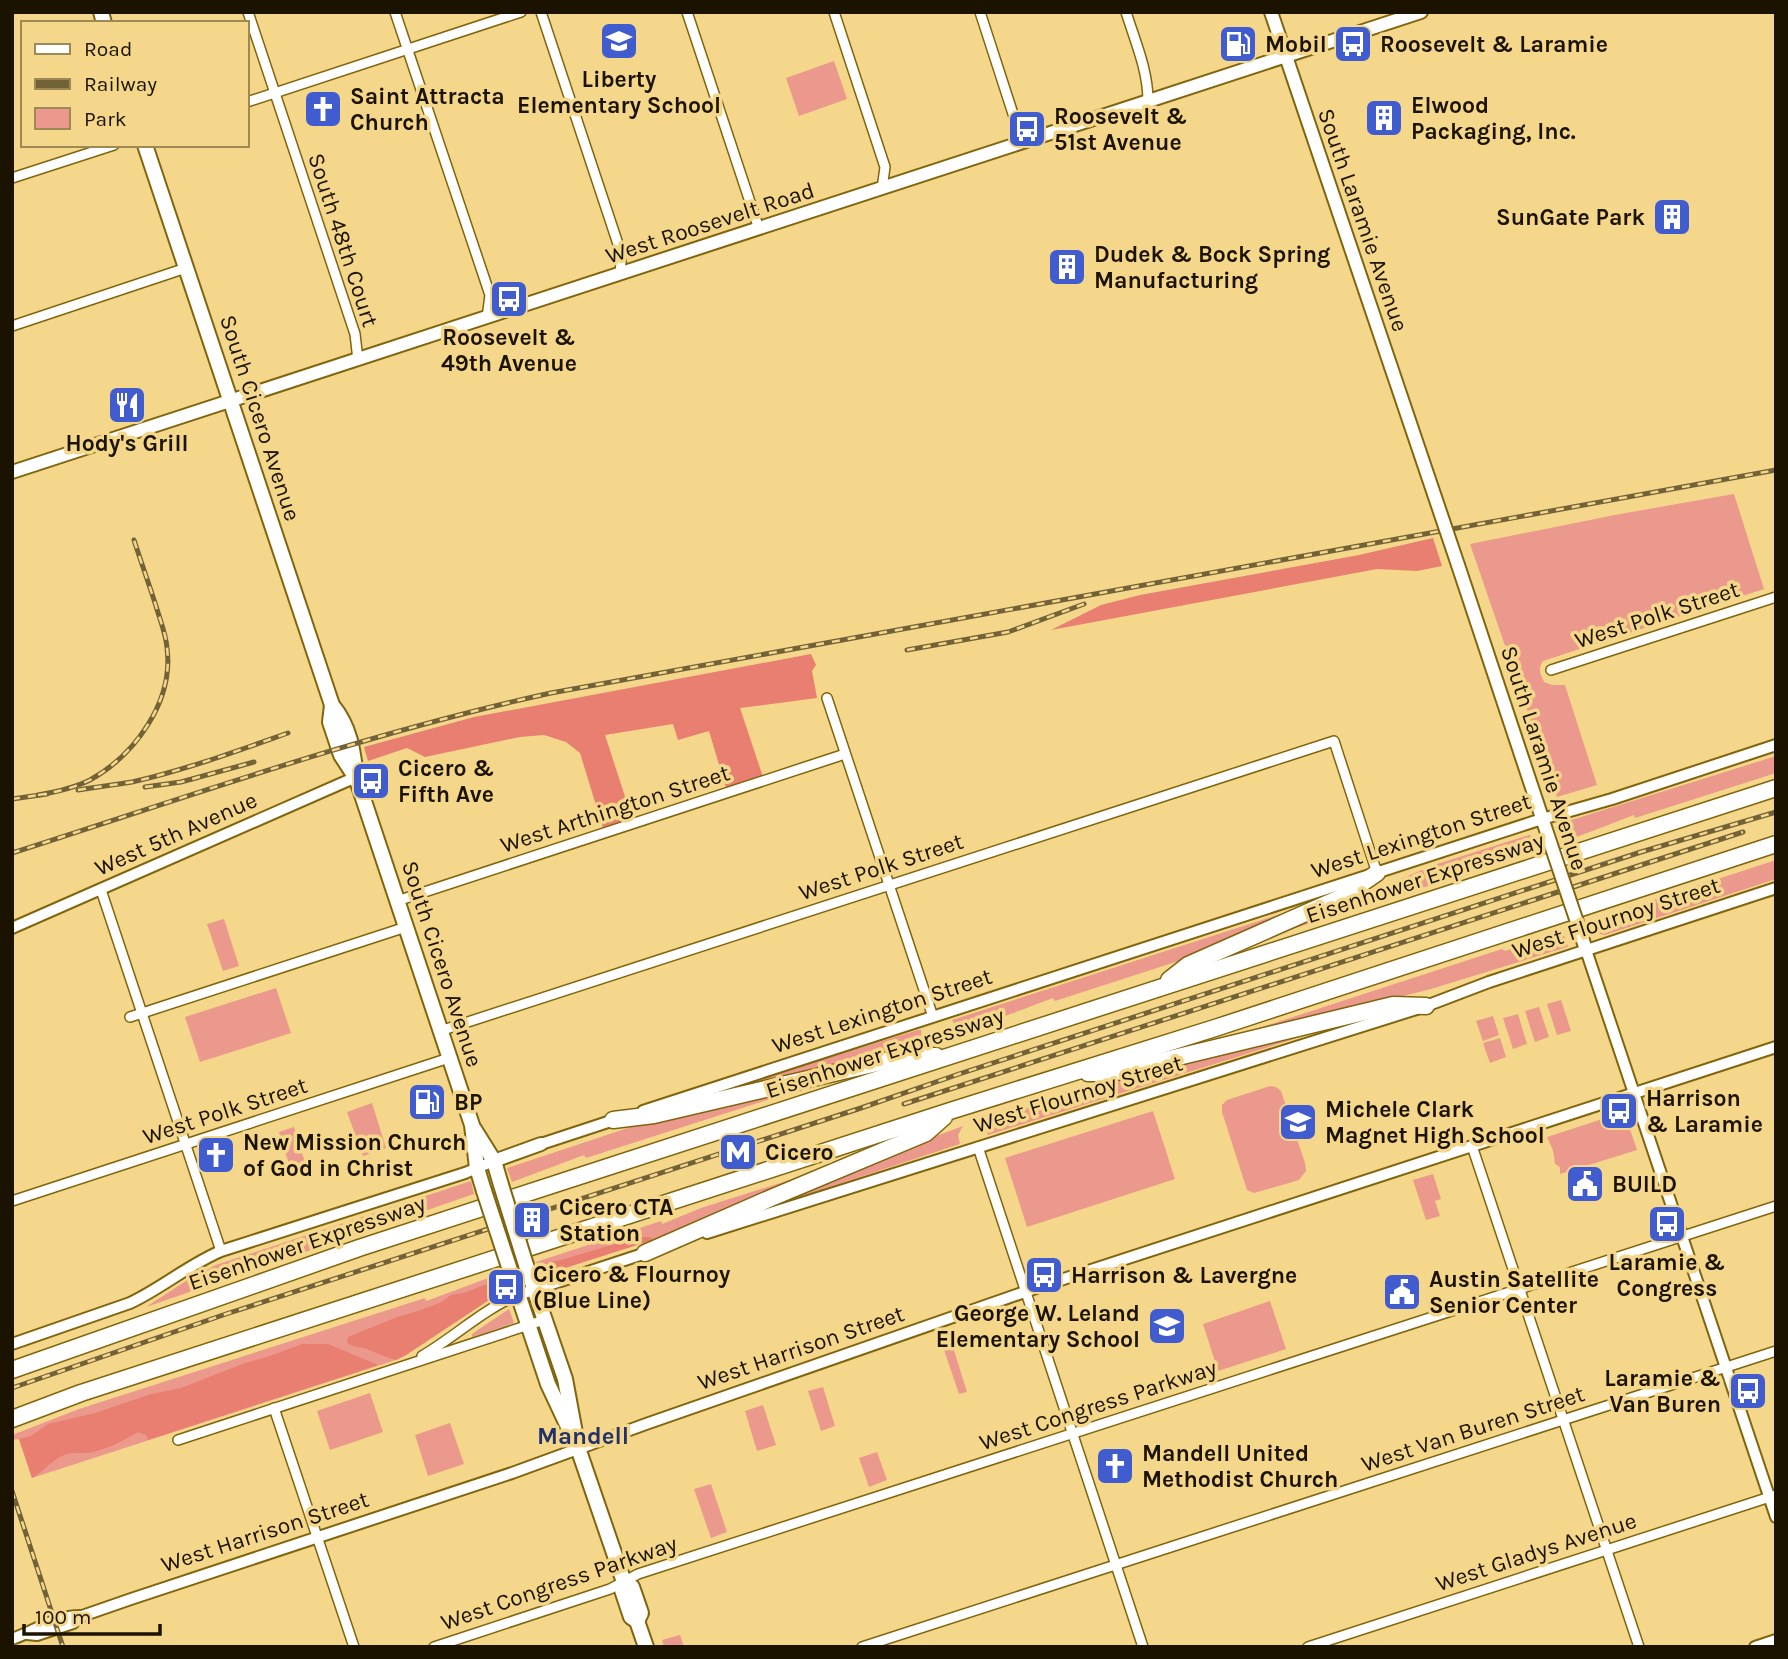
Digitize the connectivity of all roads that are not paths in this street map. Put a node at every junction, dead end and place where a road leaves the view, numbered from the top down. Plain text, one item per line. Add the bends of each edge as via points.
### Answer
1 (248, 12) edge
2 (395, 12) edge
3 (521, 12) edge
4 (541, 12) edge
5 (687, 12) edge
6 (834, 12) edge
7 (980, 12) edge
8 (1126, 12) edge
9 (1271, 12) edge
10 (1420, 12) edge
11 (407, 49) junction
12 (1286, 57) junction
13 (275, 93) junction
14 (1148, 101) junction
15 (248, 102) edge
16 (1016, 145) junction
17 (108, 147) edge
18 (146, 147) edge
19 (12, 178) edge
20 (882, 188) junction
21 (759, 229) junction
22 (186, 268) junction
23 (620, 274) junction
24 (487, 318) junction
25 (12, 326) edge
26 (358, 360) junction
27 (231, 401) junction
28 (12, 472) edge
29 (1776, 597) edge
30 (1551, 670) dead end
31 (827, 698) dead end
32 (1776, 745) edge
33 (845, 754) junction
34 (356, 777) junction
35 (1776, 788) edge
36 (1542, 819) junction
37 (1776, 844) edge
38 (1377, 873) junction
39 (889, 885) junction
40 (1776, 888) edge
41 (101, 890) junction
42 (397, 901) junction
43 (406, 927) junction
44 (12, 928) edge
45 (1586, 950) junction
46 (1160, 987) junction
47 (1426, 1006) junction
48 (142, 1013) junction
49 (130, 1017) dead end
50 (933, 1017) junction
51 (440, 1031) junction
52 (1776, 1047) edge
53 (953, 1056) junction
54 (449, 1058) junction
55 (1068, 1074) junction
56 (1635, 1092) junction
57 (950, 1111) junction
58 (613, 1120) junction
59 (472, 1125) junction
60 (186, 1144) junction
61 (541, 1144) joint
62 (1472, 1146) junction
63 (978, 1147) junction
64 (494, 1161) junction
65 (477, 1168) junction
66 (12, 1201) edge
67 (1776, 1206) edge
68 (1682, 1236) junction
69 (221, 1251) junction
70 (645, 1253) junction
71 (1519, 1289) junction
72 (533, 1290) junction
73 (1025, 1292) junction
74 (518, 1295) junction
75 (544, 1320) junction
76 (527, 1325) junction
77 (12, 1344) edge
78 (1776, 1351) edge
79 (405, 1366) junction
80 (1726, 1367) junction
81 (12, 1370) edge
82 (274, 1408) junction
83 (12, 1419) edge
84 (1563, 1420) junction
85 (1072, 1434) junction
86 (178, 1440) dead end
87 (578, 1448) junction
88 (1772, 1496) edge
89 (1776, 1517) edge
90 (318, 1538) junction
91 (1606, 1550) junction
92 (1116, 1565) junction
93 (624, 1582) junction
94 (12, 1639) edge
95 (1776, 1640) edge
96 (354, 1647) edge
97 (434, 1647) edge
98 (646, 1647) edge
99 (862, 1647) edge
100 (1143, 1647) edge
101 (1308, 1647) edge
102 (1639, 1647) edge
103 (1755, 1647) edge

1 - 13 street, South 48th Court
2 - 11 street
3 - 11 street
4 - 23 street via 619,247
5 - 21 street
6 - 20 street via 885,167
7 - 16 street via 1015,120
8 - 14 street via 1145,71
9 - 12 main road, South Laramie Avenue
10 - 12 main road, West Roosevelt Road
11 - 13 street
11 - 24 street via 490,295
12 - 14 main road, West Roosevelt Road
12 - 36 main road, South Laramie Avenue, bridge
13 - 15 street
13 - 26 street, South 48th Court via 355,334
14 - 16 main road, West Roosevelt Road
16 - 20 main road, West Roosevelt Road
17 - 19 street
18 - 22 main road, South Cicero Avenue
20 - 21 main road, West Roosevelt Road
21 - 23 main road, West Roosevelt Road
22 - 25 street
22 - 27 main road, South Cicero Avenue
23 - 24 main road, West Roosevelt Road
24 - 26 main road, West Roosevelt Road
26 - 27 main road, West Roosevelt Road
27 - 28 main road, West Roosevelt Road
27 - 34 main road, South Cicero Avenue via 332,705 330,722 341,755
29 - 30 street, West Polk Street
31 - 33 street
32 - 36 street, West Lexington Street
33 - 39 street
33 - 42 street, West Arthington Street
34 - 41 street, West 5th Avenue
34 - 42 main road, South Cicero Avenue
35 - 46 highway, Eisenhower Expressway
36 - 38 street, West Lexington Street
36 - 45 main road, South Laramie Avenue, bridge
37 - 55 highway
38 - 39 street, West Polk Street via 1334,741
38 - 46 highway via 1342,897 1188,965
38 - 50 street, West Lexington Street
39 - 50 street
39 - 51 street, West Polk Street
40 - 45 street, West Flournoy Street
41 - 44 street, West 5th Avenue
41 - 48 street
42 - 43 main road, South Cicero Avenue
43 - 48 street
43 - 51 main road, South Cicero Avenue
45 - 47 street, West Flournoy Street
45 - 56 street, South Laramie Avenue
46 - 53 highway, Eisenhower Expressway
47 - 55 highway via 1393,1005 1112,1073
47 - 63 street, West Flournoy Street
48 - 49 street
48 - 60 street
50 - 58 street, West Lexington Street
51 - 54 main road, South Cicero Avenue
52 - 56 street, West Harrison Street
53 - 58 highway via 907,1056 654,1115
53 - 81 highway, Eisenhower Expressway via 359,1248
54 - 59 main road, South Cicero Avenue
54 - 60 street, West Polk Street
55 - 57 highway
56 - 62 street, West Harrison Street
56 - 68 street, South Laramie Avenue
57 - 70 highway via 926,1133
57 - 83 highway
58 - 61 street, West Lexington Street
59 - 64 main road, South Cicero Avenue
59 - 65 main road, South Cicero Avenue
60 - 66 street, West Polk Street
60 - 69 street
61 - 64 main road, West Lexington Street
62 - 71 street
62 - 73 street, West Harrison Street
63 - 70 street, West Flournoy Street
63 - 73 street
64 - 65 street, West Lexington Street
64 - 72 main road, South Cicero Avenue, bridge
65 - 69 street, West Lexington Street
65 - 74 main road, South Cicero Avenue, bridge
67 - 68 street, West Congress Parkway
68 - 71 street, West Congress Parkway
68 - 80 street, South Laramie Avenue
69 - 77 street, West Lexington Street via 130,1303
70 - 72 street, West Flournoy Street
71 - 84 street
71 - 85 street, West Congress Parkway
72 - 74 street, West Flournoy Street
72 - 75 main road, South Cicero Avenue
73 - 85 street
73 - 87 street, West Harrison Street
74 - 76 main road, South Cicero Avenue
74 - 79 street, West Flournoy Street
75 - 76 street, West Flournoy Street
75 - 87 main road, South Cicero Avenue via 565,1379
76 - 79 street, West Flournoy Street
76 - 87 main road, South Cicero Avenue
78 - 80 street, West Van Buren Street
79 - 82 street, West Flournoy Street
80 - 84 street, West Van Buren Street
80 - 88 street, South Laramie Avenue
82 - 86 street, West Flournoy Street
82 - 90 street
84 - 91 street
84 - 92 street, West Van Buren Street
85 - 92 street
85 - 93 street, West Congress Parkway
87 - 90 street, West Harrison Street
87 - 93 main road, South Cicero Avenue
88 - 89 street, South Laramie Avenue
88 - 91 street, West Gladys Avenue
90 - 94 street, West Harrison Street via 82,1616 71,1615
90 - 96 street
91 - 101 street, West Gladys Avenue
91 - 102 street
92 - 99 street, West Van Buren Street
92 - 100 street
93 - 97 street, West Congress Parkway
93 - 98 main road, South Cicero Avenue via 624,1598
95 - 103 street

